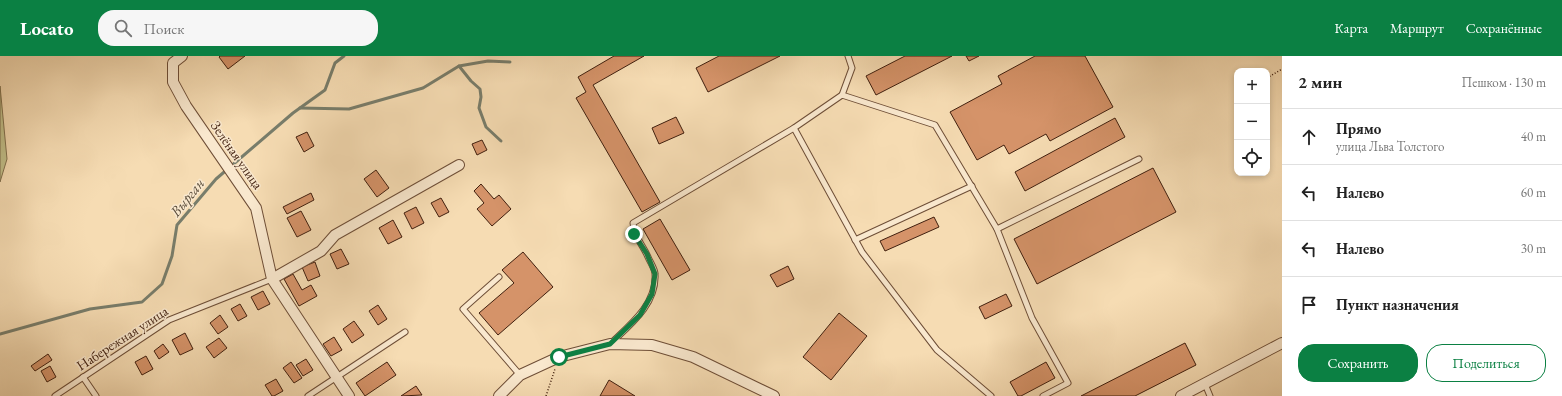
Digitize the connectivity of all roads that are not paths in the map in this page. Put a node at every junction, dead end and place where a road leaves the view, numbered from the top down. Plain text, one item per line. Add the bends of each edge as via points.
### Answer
1 (182, 56) edge
2 (848, 56) edge
3 (842, 95) junction
4 (794, 128) junction
5 (1139, 159) dead end
6 (459, 165) dead end
7 (972, 186) junction
8 (997, 229) junction
9 (855, 240) junction
10 (499, 277) dead end
11 (272, 279) junction
12 (405, 332) dead end
13 (1282, 343) edge
14 (610, 344) junction
15 (520, 375) junction
16 (83, 377) junction
17 (336, 378) junction
18 (1205, 384) junction
19 (55, 396) edge
20 (96, 396) edge
21 (308, 396) edge
22 (349, 396) edge
23 (499, 396) edge
24 (774, 396) edge
25 (991, 396) edge
26 (1043, 396) edge
27 (1181, 396) edge
28 (1210, 396) edge

1 - 11 street, Зелёная улица via 173,63 172,82 256,208
2 - 3 lane via 852,68
3 - 4 lane
3 - 7 lane via 935,125
4 - 9 lane
4 - 14 lane via 633,223 634,234 647,254 655,274 652,294 640,315
5 - 8 lane
6 - 11 street via 335,236 321,251
7 - 8 lane
7 - 9 lane
8 - 26 lane via 1032,318 1068,383
9 - 25 lane via 937,350
10 - 15 lane via 463,309
11 - 16 lane, Набережная улица via 169,320
11 - 17 street
12 - 17 lane
13 - 18 street
14 - 15 street via 559,357
14 - 24 street via 652,345 693,357
15 - 23 street
16 - 19 lane, Набережная улица
16 - 20 lane
17 - 21 lane
17 - 22 street
18 - 27 street
18 - 28 lane

